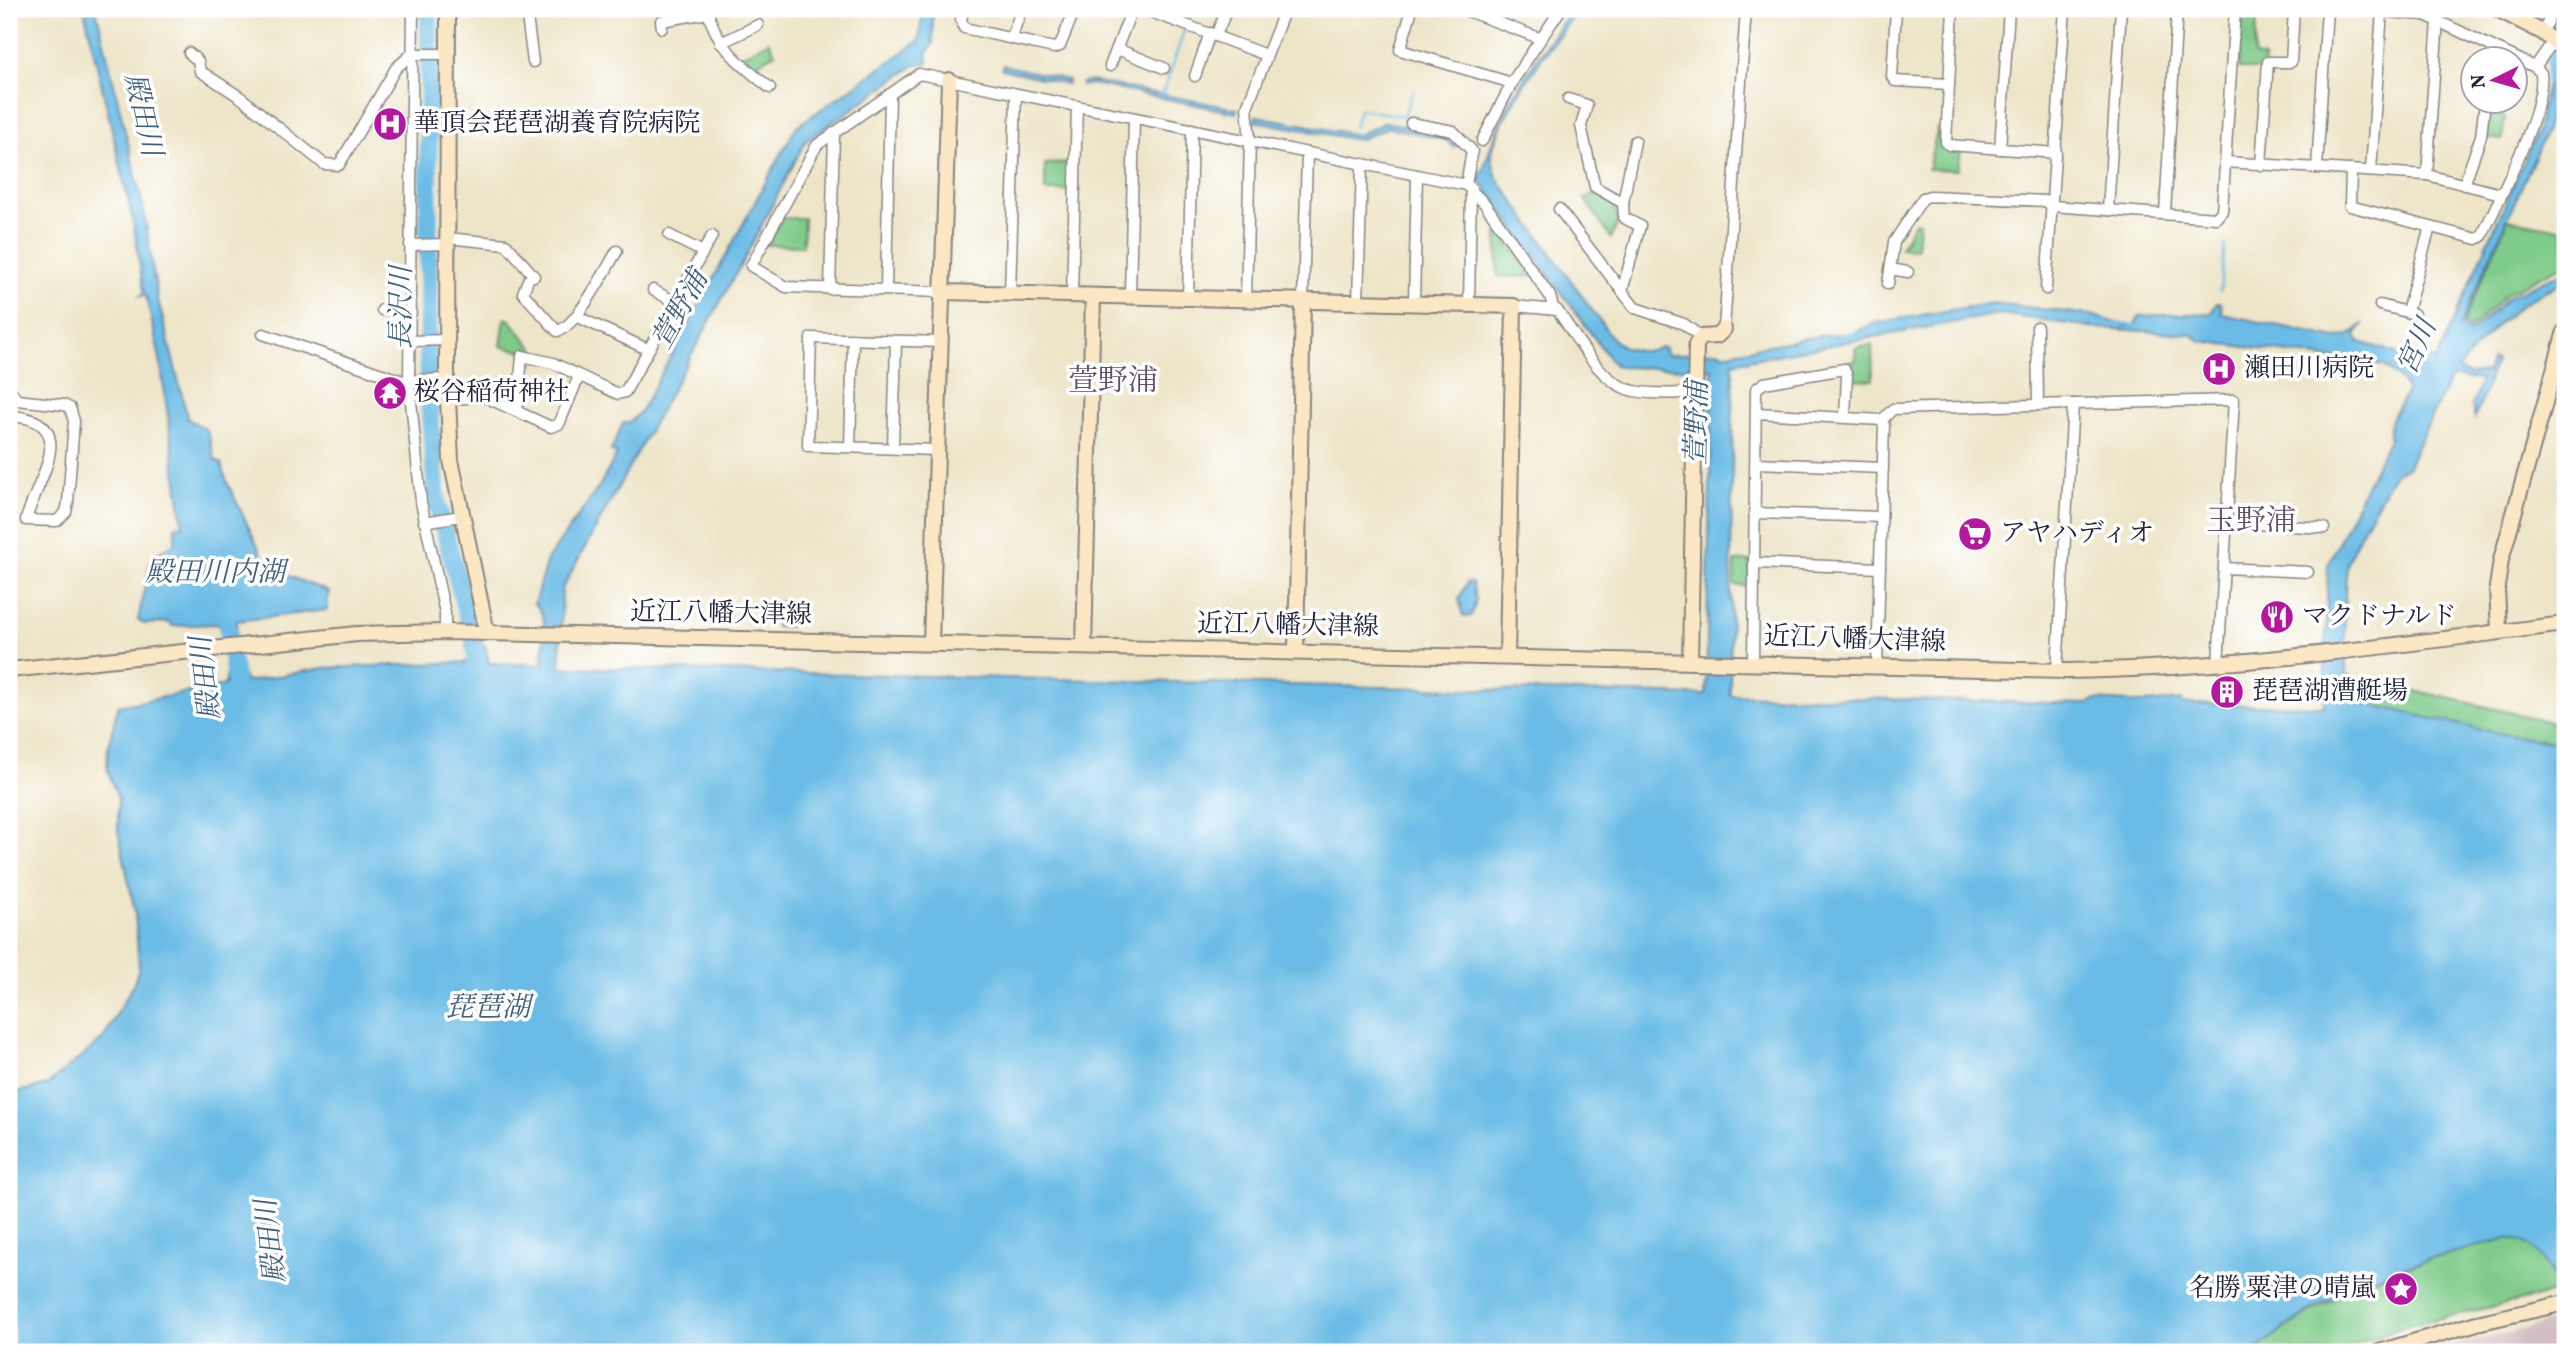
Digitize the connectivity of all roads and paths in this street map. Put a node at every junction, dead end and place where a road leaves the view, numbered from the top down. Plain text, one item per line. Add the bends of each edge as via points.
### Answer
1 (413, 9) edge
2 (448, 9) edge
3 (526, 9) edge
4 (964, 9) edge
5 (1022, 9) edge
6 (1075, 9) edge
7 (1132, 9) edge
8 (1143, 9) edge
9 (1227, 9) edge
10 (1285, 9) edge
11 (1412, 9) edge
12 (1462, 9) edge
13 (1561, 9) edge
14 (1746, 9) edge
15 (1896, 9) edge
16 (1953, 9) edge
17 (2009, 9) edge
18 (2065, 9) edge
19 (2121, 9) edge
20 (2177, 9) edge
21 (2235, 9) edge
22 (2294, 9) edge
23 (2327, 9) edge
24 (2350, 9) edge
25 (2497, 9) edge
26 (2549, 9) edge
27 (707, 11) edge
28 (2382, 11) junction
29 (2438, 20) junction
30 (758, 25) dead end
31 (662, 28) dead end
32 (1213, 34) junction
33 (1011, 38) junction
34 (1539, 38) junction
35 (2554, 41) edge
36 (721, 43) junction
37 (2491, 46) edge
38 (1117, 49) junction
39 (189, 53) dead end
40 (413, 54) junction
41 (445, 54) junction
42 (1266, 55) junction
43 (534, 62) dead end
44 (2528, 64) edge
45 (1111, 66) dead end
46 (2535, 67) junction
47 (1164, 68) dead end
48 (1195, 76) dead end
49 (949, 80) junction
50 (1512, 83) junction
51 (1949, 84) junction
52 (770, 88) dead end
53 (890, 94) junction
54 (1016, 94) junction
55 (1568, 99) dead end
56 (1077, 106) junction
57 (2483, 116) edge
58 (1134, 118) junction
59 (1411, 123) dead end
60 (1192, 130) junction
61 (834, 133) junction
62 (1250, 141) junction
63 (1482, 141) dead end
64 (1635, 141) dead end
65 (2000, 149) junction
66 (1307, 153) junction
67 (2056, 153) junction
68 (2225, 162) junction
69 (1362, 164) junction
70 (2261, 164) junction
71 (2317, 168) junction
72 (2351, 170) junction
73 (2371, 172) junction
74 (1417, 175) junction
75 (2427, 175) junction
76 (2464, 185) junction
77 (1469, 186) junction
78 (2501, 194) junction
79 (1623, 203) junction
80 (2052, 206) junction
81 (1559, 209) dead end
82 (2108, 210) junction
83 (2165, 214) junction
84 (2430, 227) junction
85 (669, 235) dead end
86 (712, 236) dead end
87 (445, 242) junction
88 (413, 245) junction
89 (617, 251) dead end
90 (703, 252) junction
91 (1890, 269) junction
92 (1908, 272) dead end
93 (1888, 284) dead end
94 (830, 289) junction
95 (2046, 289) dead end
96 (653, 290) dead end
97 (886, 290) junction
98 (1622, 291) junction
99 (942, 292) junction
100 (1010, 294) junction
101 (1072, 295) junction
102 (1093, 296) junction
103 (1130, 297) junction
104 (1188, 298) junction
105 (1246, 299) junction
106 (1303, 301) junction
107 (675, 302) junction
108 (1358, 302) junction
109 (1414, 303) junction
110 (1469, 305) junction
111 (2380, 305) dead end
112 (1514, 306) junction
113 (1553, 307) junction
114 (382, 310) dead end
115 (411, 313) junction
116 (576, 316) junction
117 (2037, 327) dead end
118 (1724, 329) joint
119 (2565, 331) edge
120 (263, 334) dead end
121 (445, 340) junction
122 (853, 340) junction
123 (414, 341) junction
124 (896, 341) junction
125 (941, 342) junction
126 (1698, 344) junction
127 (647, 349) junction
128 (579, 376) junction
129 (444, 379) junction
130 (412, 381) junction
131 (9, 388) edge
132 (1694, 393) junction
133 (449, 400) junction
134 (2073, 404) junction
135 (2038, 405) junction
136 (517, 410) junction
137 (1757, 413) junction
138 (9, 416) edge
139 (1845, 416) junction
140 (1882, 419) junction
141 (850, 447) junction
142 (893, 448) junction
143 (937, 450) junction
144 (1756, 463) junction
145 (1883, 468) junction
146 (1755, 513) junction
147 (457, 517) junction
148 (1881, 517) junction
149 (426, 521) junction
150 (2226, 522) junction
151 (2324, 528) dead end
152 (1754, 563) junction
153 (1880, 568) junction
154 (2224, 568) junction
155 (2308, 572) dead end
156 (2565, 624) edge
157 (451, 632) junction
158 (2499, 632) junction
159 (485, 633) junction
160 (931, 643) junction
161 (1084, 646) junction
162 (1296, 651) junction
163 (1507, 657) junction
164 (1695, 661) junction
165 (1753, 662) junction
166 (2218, 665) junction
167 (1877, 666) junction
168 (9, 670) edge
169 (2057, 670) junction
170 (2565, 1303) edge
171 (2379, 1352) edge

1 - 40 street
2 - 41 street
3 - 43 street
4 - 33 street via 964,28
5 - 33 street
6 - 33 street via 1060,46
7 - 38 street
8 - 32 street
9 - 32 street
10 - 42 street
11 - 50 street via 1400,50
12 - 34 street
13 - 34 street
14 - 118 street
15 - 51 street via 1892,77 1895,81
16 - 51 street
17 - 65 street
18 - 67 street
19 - 82 street
20 - 83 street
21 - 68 street
22 - 70 street via 2291,62 2268,62
23 - 71 street
24 - 28 street
25 - 35 street
26 - 35 street
27 - 31 street via 661,21
27 - 36 street
28 - 29 street
28 - 73 street
29 - 37 street
29 - 75 street
30 - 36 street
32 - 42 street
32 - 48 street
34 - 50 street
35 - 46 street
36 - 52 street
38 - 45 street
38 - 47 street
39 - 40 street via 198,61 200,71 331,166 339,165 396,68
40 - 41 street
40 - 88 street
41 - 87 street
42 - 62 street via 1247,107
44 - 46 street
46 - 78 street via 2541,73 2540,93
49 - 53 street via 919,74
49 - 54 street
49 - 99 street
50 - 63 street
51 - 65 street via 1946,142
53 - 61 street
53 - 97 street
54 - 56 street
54 - 100 street
55 - 79 street via 1587,105 1581,126 1595,187
56 - 58 street
56 - 101 street
57 - 76 street
58 - 60 street
58 - 103 street
59 - 77 street via 1453,131 1472,151
60 - 62 street
60 - 104 street
61 - 94 street
61 - 94 street via 817,145 751,266 786,287
62 - 66 street
62 - 105 street
64 - 79 street
65 - 67 street
66 - 69 street
66 - 106 street
67 - 80 street
68 - 70 street
68 - 83 street via 2222,211 2216,218
69 - 74 street
69 - 108 street
70 - 71 street
71 - 72 street
72 - 73 street
72 - 84 street via 2350,206
73 - 75 street
74 - 77 street
74 - 109 street
75 - 76 street
76 - 78 street
77 - 110 street
77 - 113 street via 1550,296
78 - 84 street via 2477,239
79 - 98 street via 1623,218 1640,226
80 - 82 street
80 - 91 street via 2045,201 1923,198 1894,243
80 - 95 street
81 - 98 street
82 - 83 street
84 - 111 street via 2410,313
85 - 90 street
86 - 90 street
87 - 88 street
87 - 116 street via 506,244 531,278 523,293 557,331
87 - 121 street
88 - 115 street
89 - 116 street
90 - 107 street
91 - 92 street
91 - 93 street
94 - 97 street
96 - 107 street
97 - 99 street
98 - 126 street via 1636,309 1684,324
99 - 100 street
99 - 125 street
100 - 101 street
101 - 102 street
102 - 103 street
102 - 161 street
103 - 104 street
104 - 105 street
105 - 106 street
106 - 108 street
106 - 162 street
107 - 127 street
108 - 109 street
109 - 110 street
110 - 112 street
112 - 113 street
112 - 163 street
113 - 132 street via 1612,382 1632,391
114 - 115 street
115 - 123 street
116 - 127 street
117 - 135 street
118 - 126 street
119 - 158 street via 2501,560
120 - 130 street
121 - 123 street
121 - 129 street
122 - 124 street
122 - 141 street
122 - 141 street via 811,338 807,446
123 - 130 street
124 - 125 street
124 - 142 street
125 - 143 street
126 - 132 street
127 - 128 street via 625,392 618,394
128 - 136 street via 559,424 551,427
128 - 136 street via 523,356
129 - 130 street
129 - 133 street
130 - 149 street
131 - 138 street via 17,400 70,408 74,421 68,502 57,521 26,520 47,468 52,442 48,432 36,421
132 - 164 street
133 - 136 street via 483,396
133 - 147 street
134 - 135 street
134 - 150 street via 2234,400
134 - 169 street
135 - 140 street via 1893,409
137 - 139 street
137 - 139 street via 1756,388 1764,383 1837,368 1844,369 1847,376
137 - 144 street
139 - 140 street
140 - 145 street
141 - 142 street
142 - 143 street
143 - 160 street
144 - 145 street
144 - 146 street
145 - 148 street
146 - 148 street
146 - 152 street
147 - 149 street
147 - 159 street
148 - 153 street
149 - 157 street
150 - 151 street
150 - 154 street
152 - 153 street
152 - 165 street
153 - 167 street
154 - 155 street
154 - 166 street
156 - 158 street, 近江八幡大津線
157 - 159 street, 近江八幡大津線
157 - 168 street, 近江八幡大津線 via 356,634
158 - 166 street, 近江八幡大津線
159 - 160 street, 近江八幡大津線
160 - 161 street, 近江八幡大津線
161 - 162 street, 近江八幡大津線
162 - 163 street, 近江八幡大津線
163 - 164 street, 近江八幡大津線
164 - 165 street, 近江八幡大津線
165 - 167 street, 近江八幡大津線
166 - 169 street, 近江八幡大津線
167 - 169 street, 近江八幡大津線
170 - 171 street

